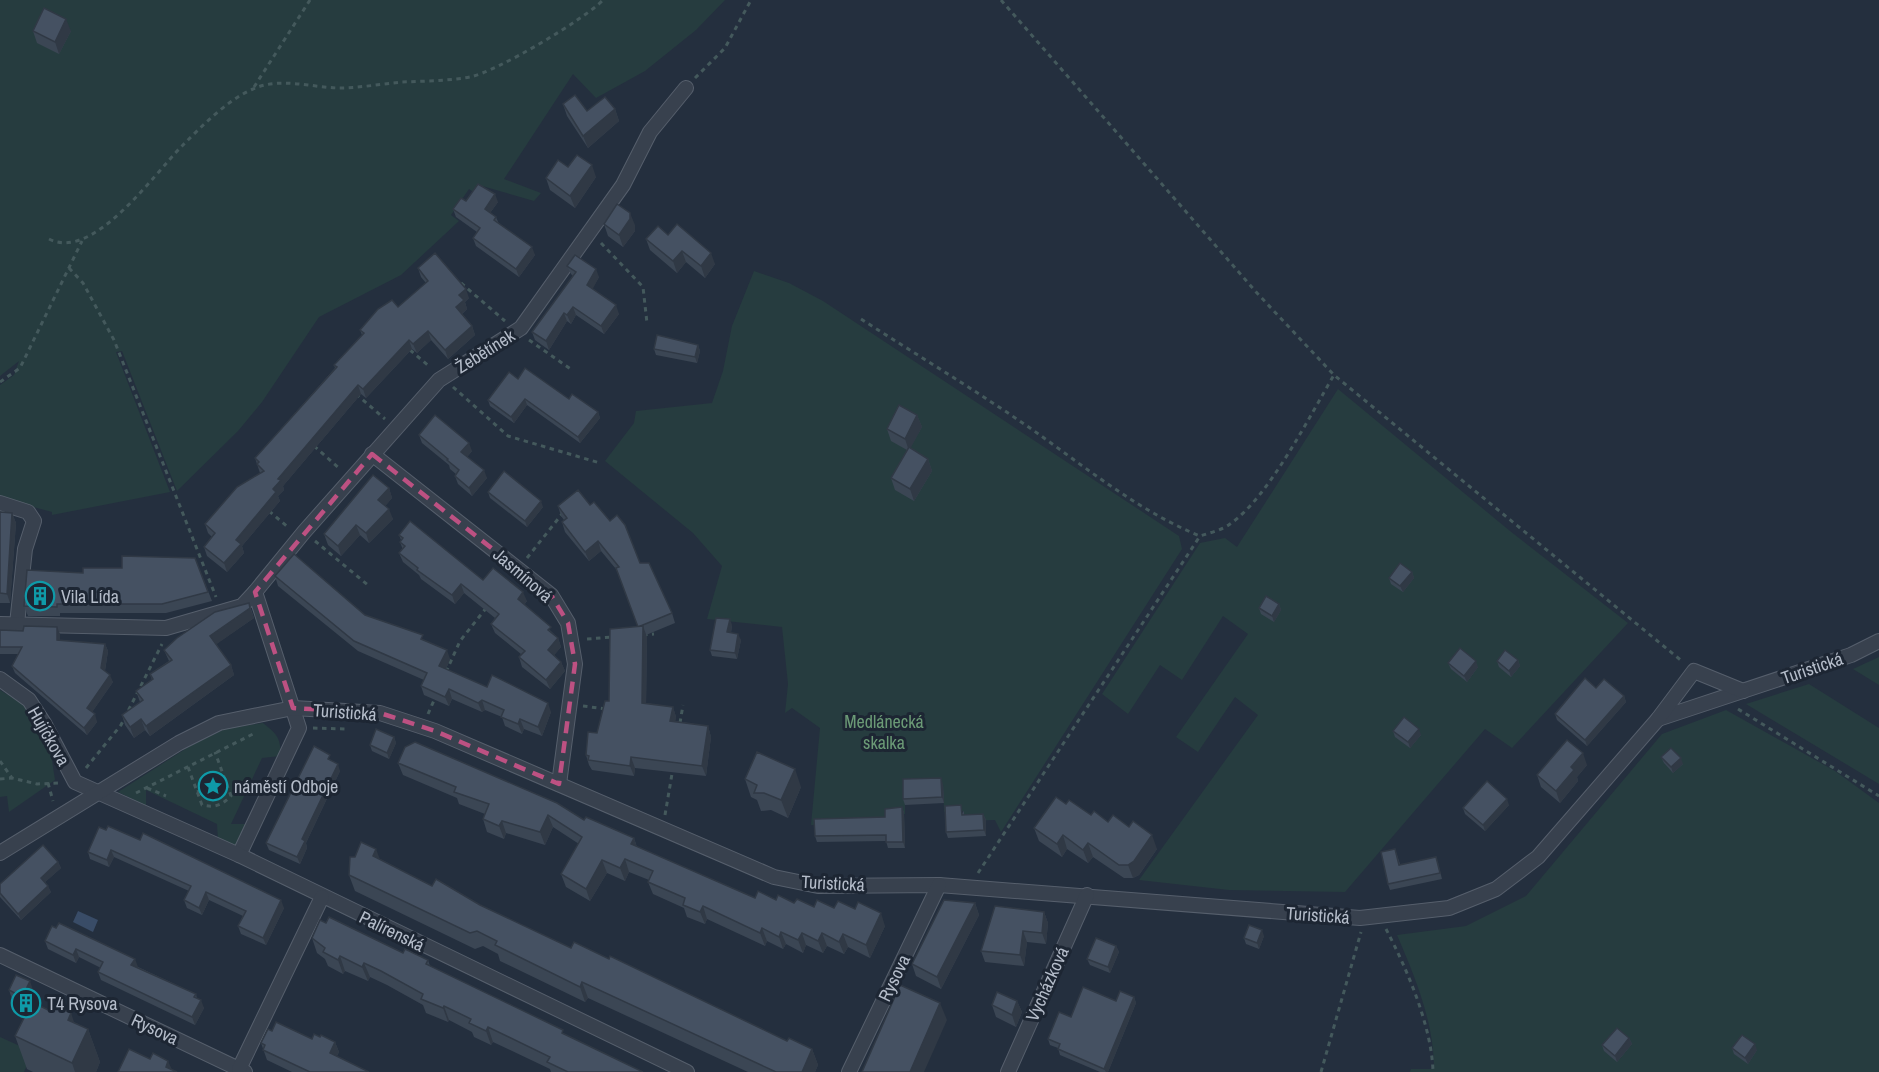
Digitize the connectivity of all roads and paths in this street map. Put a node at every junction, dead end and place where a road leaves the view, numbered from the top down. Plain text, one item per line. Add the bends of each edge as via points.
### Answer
1 (310, 0) edge
2 (603, 0) edge
3 (751, 0) edge
4 (1001, 0) edge
5 (253, 88) junction
6 (686, 88) joint
7 (590, 231) junction
8 (49, 239) dead end
9 (83, 240) junction
10 (69, 268) junction
11 (861, 319) dead end
12 (647, 323) dead end
13 (409, 350) edge
14 (1334, 375) junction
15 (442, 378) junction
16 (0, 382) edge
17 (356, 393) edge
18 (396, 428) junction
19 (310, 443) edge
20 (372, 454) junction
21 (600, 463) dead end
22 (351, 478) junction
23 (0, 503) edge
24 (267, 509) edge
25 (565, 510) edge
26 (301, 535) junction
27 (1200, 536) junction
28 (518, 569) junction
29 (369, 586) dead end
30 (255, 592) junction
31 (489, 605) edge
32 (222, 612) junction
33 (0, 624) edge
34 (17, 624) junction
35 (654, 634) dead end
36 (642, 635) edge
37 (618, 637) edge
38 (571, 640) junction
39 (1879, 641) edge
40 (160, 650) dead end
41 (1694, 671) junction
42 (446, 673) edge
43 (0, 679) edge
44 (1743, 691) junction
45 (437, 695) edge
46 (1721, 698) junction
47 (570, 704) junction
48 (682, 705) dead end
49 (293, 708) junction
50 (614, 710) edge
51 (1658, 719) junction
52 (423, 727) junction
53 (299, 728) junction
54 (679, 728) edge
55 (352, 729) dead end
56 (254, 733) dead end
57 (215, 752) junction
58 (674, 761) edge
59 (0, 762) edge
60 (188, 766) junction
61 (12, 778) junction
62 (0, 779) edge
63 (225, 781) junction
64 (75, 782) junction
65 (559, 784) junction
66 (147, 788) junction
67 (197, 792) junction
68 (96, 793) junction
69 (166, 796) dead end
70 (1879, 796) edge
71 (121, 801) junction
72 (663, 829) junction
73 (0, 853) edge
74 (239, 855) junction
75 (939, 885) junction
76 (969, 888) junction
77 (1086, 895) junction
78 (322, 897) junction
79 (1379, 917) junction
80 (1360, 918) junction
81 (0, 955) edge
82 (242, 1070) edge
83 (687, 1072) edge
84 (849, 1072) edge
85 (1008, 1072) edge
86 (1321, 1072) edge
87 (1433, 1072) edge

1 - 5 path
2 - 5 path via 594,10 533,47 472,76 340,88 275,82
3 - 6 path via 725,48
4 - 14 path via 1257,293
5 - 9 path via 183,144 120,213
6 - 7 street, Žebětínek via 650,132 622,185
7 - 12 path via 643,287
7 - 15 street, Žebětínek via 521,328
8 - 9 path via 59,244
9 - 10 path
10 - 16 path via 20,368
10 - 32 path via 83,283 114,340
11 - 27 path via 1144,508
13 - 15 path
14 - 27 path via 1297,439 1252,504 1229,525
14 - 41 path
15 - 18 street, Žebětínek
15 - 21 path via 508,436
17 - 18 path
18 - 20 street, Žebětínek
19 - 22 path
20 - 22 street, Žebětínek
20 - 28 street, Jasmínová
22 - 26 street, Žebětínek
23 - 34 street via 28,512 34,521 25,549
24 - 26 path
25 - 28 path
26 - 29 path
26 - 30 street, Žebětínek
27 - 76 path
28 - 38 street, Jasmínová via 551,594 568,623
30 - 32 street, Žebětínek via 242,606
30 - 49 street
31 - 42 path via 460,641
32 - 34 street, Žebětínek via 166,628
33 - 34 street
35 - 36 path
37 - 38 path
38 - 47 street, Jasmínová via 575,664
39 - 44 street, Turistická via 1851,655
40 - 64 path via 121,724
41 - 44 street
41 - 51 street, Turistická
43 - 64 street, Hujíčkova via 29,700
44 - 46 street, Turistická
45 - 52 path
46 - 51 street, Turistická
46 - 70 path
47 - 50 path
47 - 65 street, Jasmínová
48 - 54 path
49 - 52 street, Turistická via 380,713
49 - 53 street
49 - 68 street, Turistická via 219,723
51 - 79 street, Turistická via 1538,857 1496,889 1449,908
52 - 65 street, Turistická
53 - 55 path
53 - 74 street
56 - 57 path
57 - 60 path
57 - 63 path
58 - 72 path
59 - 61 path
60 - 66 path
60 - 67 path
61 - 62 path
61 - 64 path via 37,784
63 - 67 path
63 - 67 path via 231,795 223,804 202,805
64 - 68 street, Hujíčkova
65 - 72 street, Turistická
66 - 69 path
66 - 71 path
68 - 71 street, Palírenská
68 - 73 street, Turistická
71 - 74 street, Palírenská
72 - 75 street, Turistická via 774,877 818,886
74 - 78 street, Palírenská
75 - 76 street, Turistická
75 - 84 street, Rysova
76 - 77 street, Turistická
77 - 80 street, Turistická
77 - 85 street, Vycházková
78 - 82 street
78 - 83 street, Palírenská
79 - 80 street, Turistická
79 - 87 path via 1402,960 1427,1037
80 - 86 path via 1361,934
81 - 82 street, Rysova

